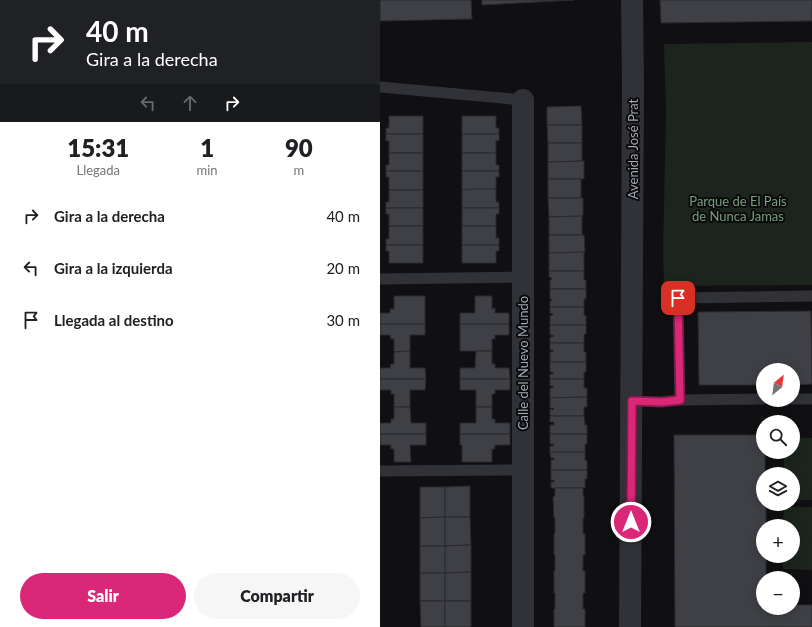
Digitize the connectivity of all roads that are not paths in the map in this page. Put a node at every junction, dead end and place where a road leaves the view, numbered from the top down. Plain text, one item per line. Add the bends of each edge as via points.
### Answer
1 (632, 0) edge
2 (380, 87) edge
3 (523, 100) joint
4 (523, 277) junction
5 (380, 279) edge
6 (812, 296) edge
7 (756, 399) edge
8 (800, 399) edge
9 (812, 399) edge
10 (680, 400) junction
11 (632, 401) junction
12 (524, 470) junction
13 (380, 471) edge
14 (523, 627) edge
15 (630, 627) edge

1 - 11 street, Avenida José Prat
2 - 3 lane
3 - 4 street, Calle del Nuevo Mundo
4 - 5 lane
4 - 12 street, Calle del Nuevo Mundo
6 - 10 lane via 678,298
7 - 10 lane
8 - 9 lane
10 - 11 lane
11 - 15 street, Avenida José Prat
12 - 13 lane
12 - 14 street, Calle del Nuevo Mundo

